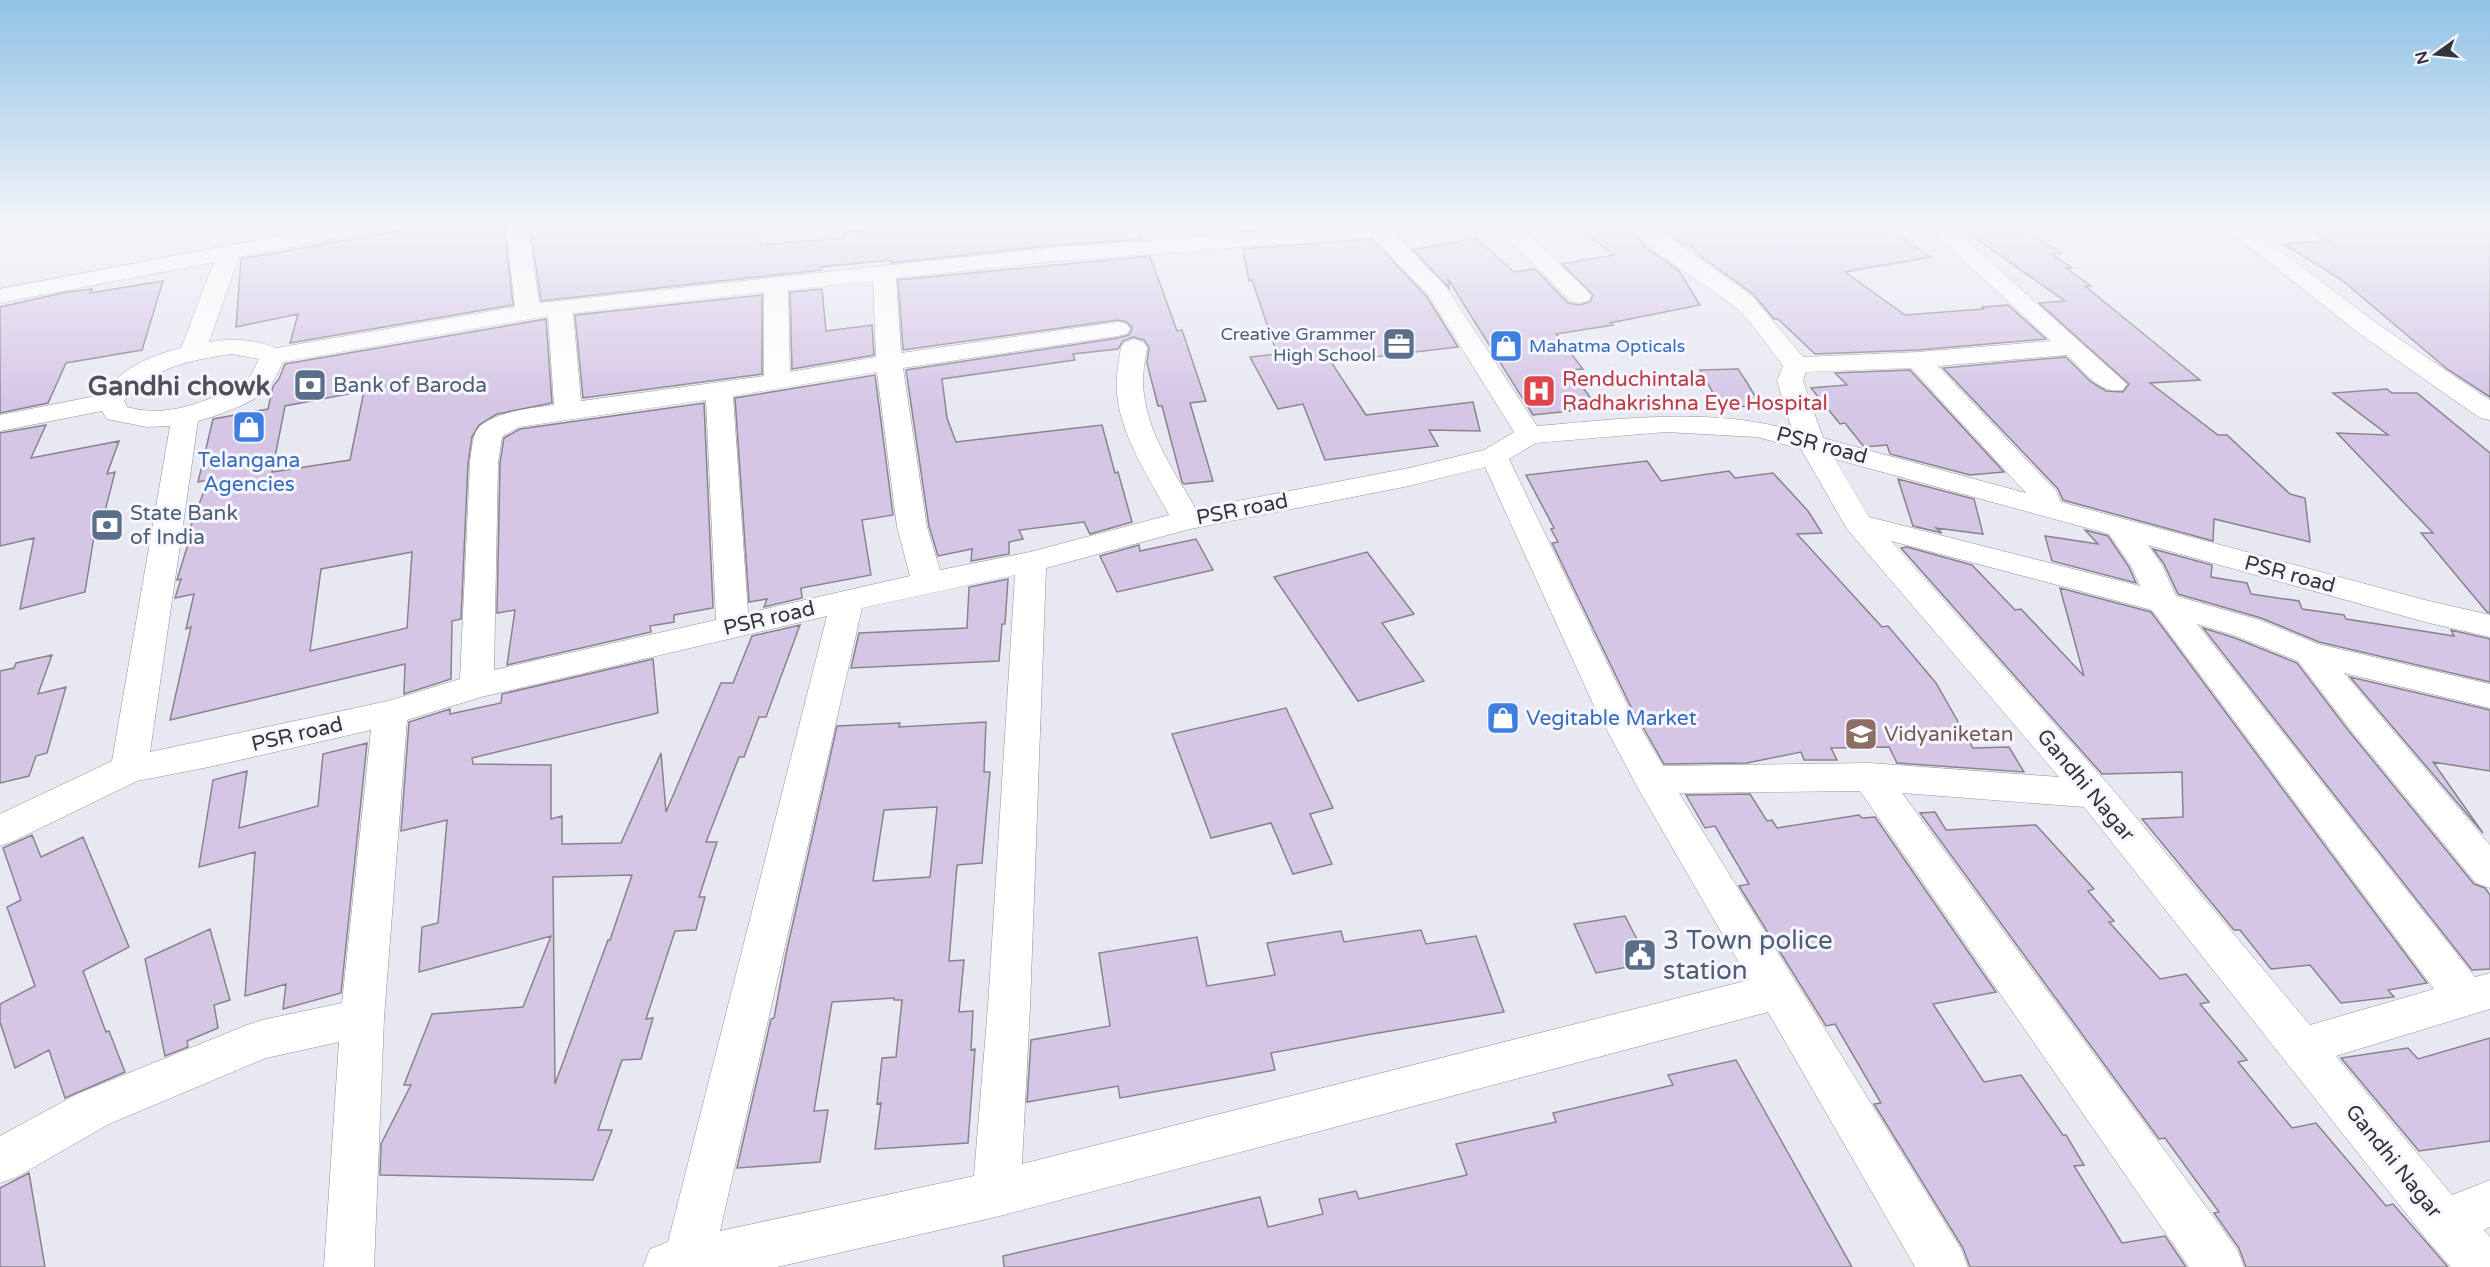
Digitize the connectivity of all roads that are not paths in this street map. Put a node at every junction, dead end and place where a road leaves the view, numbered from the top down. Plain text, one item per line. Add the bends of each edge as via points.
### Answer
1 (57, 285) edge
2 (217, 285) edge
3 (525, 285) edge
4 (765, 285) edge
5 (776, 285) edge
6 (885, 285) edge
7 (1431, 285) edge
8 (1568, 285) edge
9 (1721, 285) edge
10 (2003, 285) edge
11 (2311, 285) edge
12 (0, 296) edge
13 (1579, 296) dead end
14 (560, 307) junction
15 (528, 312) junction
16 (2073, 347) junction
17 (192, 353) junction
18 (274, 356) junction
19 (1918, 360) junction
20 (889, 362) junction
21 (1796, 365) junction
22 (777, 382) junction
23 (2114, 384) dead end
24 (719, 389) junction
25 (110, 401) junction
26 (568, 411) junction
27 (2490, 412) edge
28 (185, 417) junction
29 (0, 423) edge
30 (1529, 435) junction
31 (1810, 441) junction
32 (1494, 456) junction
33 (2046, 509) junction
34 (1186, 520) junction
35 (1858, 523) junction
36 (2119, 527) junction
37 (1031, 562) junction
38 (928, 582) junction
39 (847, 601) junction
40 (2163, 603) junction
41 (734, 626) junction
42 (2490, 626) edge
43 (2310, 653) junction
44 (477, 686) junction
45 (2490, 696) edge
46 (390, 713) junction
47 (129, 769) junction
48 (1870, 777) junction
49 (1652, 780) junction
50 (2095, 794) junction
51 (0, 831) edge
52 (2490, 872) edge
53 (1778, 991) junction
54 (2478, 994) edge
55 (362, 1018) junction
56 (2301, 1047) junction
57 (0, 1161) edge
58 (996, 1194) junction
59 (2490, 1203) edge
60 (2444, 1223) junction
61 (678, 1265) edge
62 (349, 1267) edge
63 (1943, 1267) edge
64 (2219, 1267) edge
65 (2484, 1267) edge

1 - 12 street
2 - 17 street
3 - 15 street
4 - 14 street
5 - 22 street
6 - 20 street
7 - 30 street
8 - 13 street
9 - 21 street via 1743,301
10 - 16 street
11 - 27 street
14 - 15 street
14 - 26 street
15 - 18 street
16 - 19 street
16 - 23 street
17 - 18 street via 232,346
17 - 25 street via 136,374
18 - 28 street via 256,386 219,406
19 - 21 street
19 - 33 street via 2046,497
20 - 22 street
20 - 34 street via 1126,338 1133,411
20 - 38 street via 912,527
21 - 31 street, Gandhi Nagar via 1790,381
22 - 24 street
24 - 26 street
24 - 41 street
25 - 28 street via 117,413 131,418
25 - 29 street
26 - 44 street via 511,420 489,433 484,463
28 - 47 street
30 - 31 street, PSR road via 1665,424 1758,429
30 - 32 street, PSR road
31 - 33 street, PSR road
31 - 35 street, Gandhi Nagar
32 - 34 street, PSR road via 1409,477
32 - 49 street via 1610,704
33 - 36 street, PSR road
34 - 37 street, PSR road
35 - 40 street
35 - 50 street, Gandhi Nagar
36 - 40 street via 2146,565
36 - 42 street, PSR road
37 - 38 street, PSR road
37 - 58 street
38 - 39 street, PSR road
39 - 41 street, PSR road
39 - 61 street
40 - 43 street via 2248,628
40 - 54 street
41 - 44 street, PSR road
43 - 45 street
43 - 52 street
44 - 46 street, PSR road
46 - 47 street, PSR road
46 - 55 street
47 - 51 street, PSR road
48 - 49 street
48 - 50 street
48 - 64 street
49 - 53 street
50 - 56 street, Gandhi Nagar
53 - 58 street
53 - 63 street
54 - 56 street
55 - 57 street via 262,1038 93,1109
55 - 62 street
56 - 60 street, Gandhi Nagar
58 - 61 street
59 - 60 street
60 - 65 street, Gandhi Nagar

